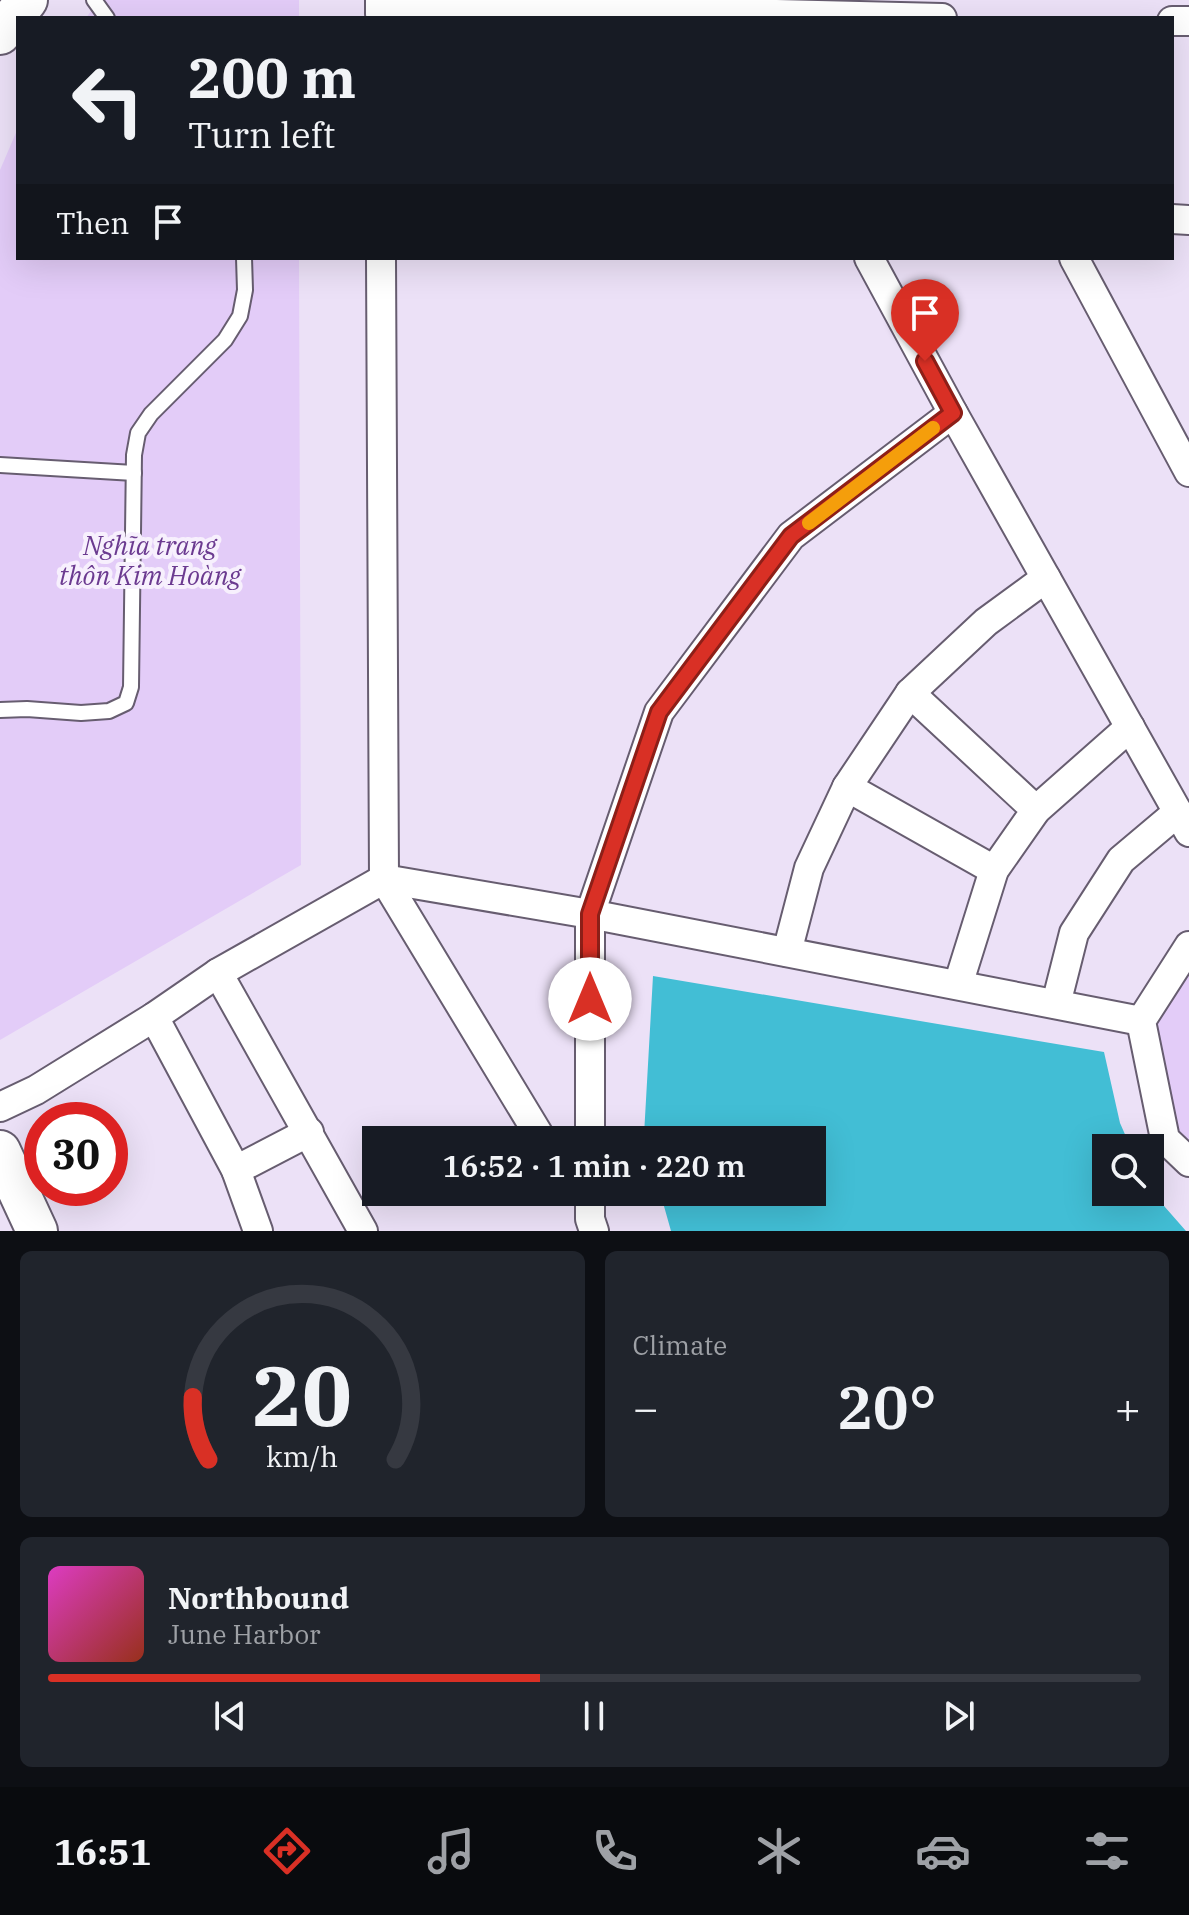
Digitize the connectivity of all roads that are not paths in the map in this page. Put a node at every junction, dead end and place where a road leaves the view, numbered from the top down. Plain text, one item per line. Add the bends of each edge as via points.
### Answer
1 (27, 0) edge
2 (736, 10) edge
3 (380, 11) edge
4 (890, 16) edge
5 (0, 34) edge
6 (244, 260) edge
7 (381, 260) edge
8 (870, 260) edge
9 (1075, 260) edge
10 (953, 413) junction
11 (0, 465) edge
12 (1189, 472) edge
13 (134, 473) junction
14 (1046, 578) junction
15 (910, 693) junction
16 (0, 710) edge
17 (1130, 727) junction
18 (847, 787) junction
19 (1036, 810) junction
20 (1183, 822) edge
21 (994, 870) junction
22 (384, 879) junction
23 (590, 914) junction
24 (1189, 946) edge
25 (787, 952) junction
26 (218, 973) junction
27 (958, 985) junction
28 (1056, 1004) junction
29 (154, 1017) junction
30 (1141, 1021) junction
31 (0, 1107) edge
32 (534, 1126) edge
33 (590, 1126) edge
34 (309, 1132) junction
35 (0, 1151) edge
36 (1189, 1162) edge
37 (236, 1170) junction
38 (37, 1231) edge
39 (258, 1231) edge
40 (363, 1231) edge

1 - 5 street
2 - 3 street
2 - 4 street
6 - 13 lane via 240,316 225,340 138,433
7 - 22 street
8 - 10 street
9 - 12 street
10 - 14 street
10 - 23 street via 791,536 659,712
11 - 13 lane
13 - 16 lane via 131,687 126,703 109,711 81,713
14 - 15 street via 986,622
14 - 17 street
15 - 18 street
15 - 19 street
17 - 19 street
17 - 20 street
18 - 21 street
18 - 25 street via 809,868
19 - 21 street
20 - 28 street via 1121,860 1074,933
21 - 27 street
22 - 23 street
22 - 26 street
22 - 32 street
23 - 25 street
23 - 33 street
24 - 30 street
25 - 27 street
26 - 29 street
26 - 34 street
27 - 28 street
28 - 30 street
29 - 31 street
29 - 37 street
30 - 36 street via 1165,1139
34 - 37 street
34 - 40 street
35 - 38 street
37 - 39 street

